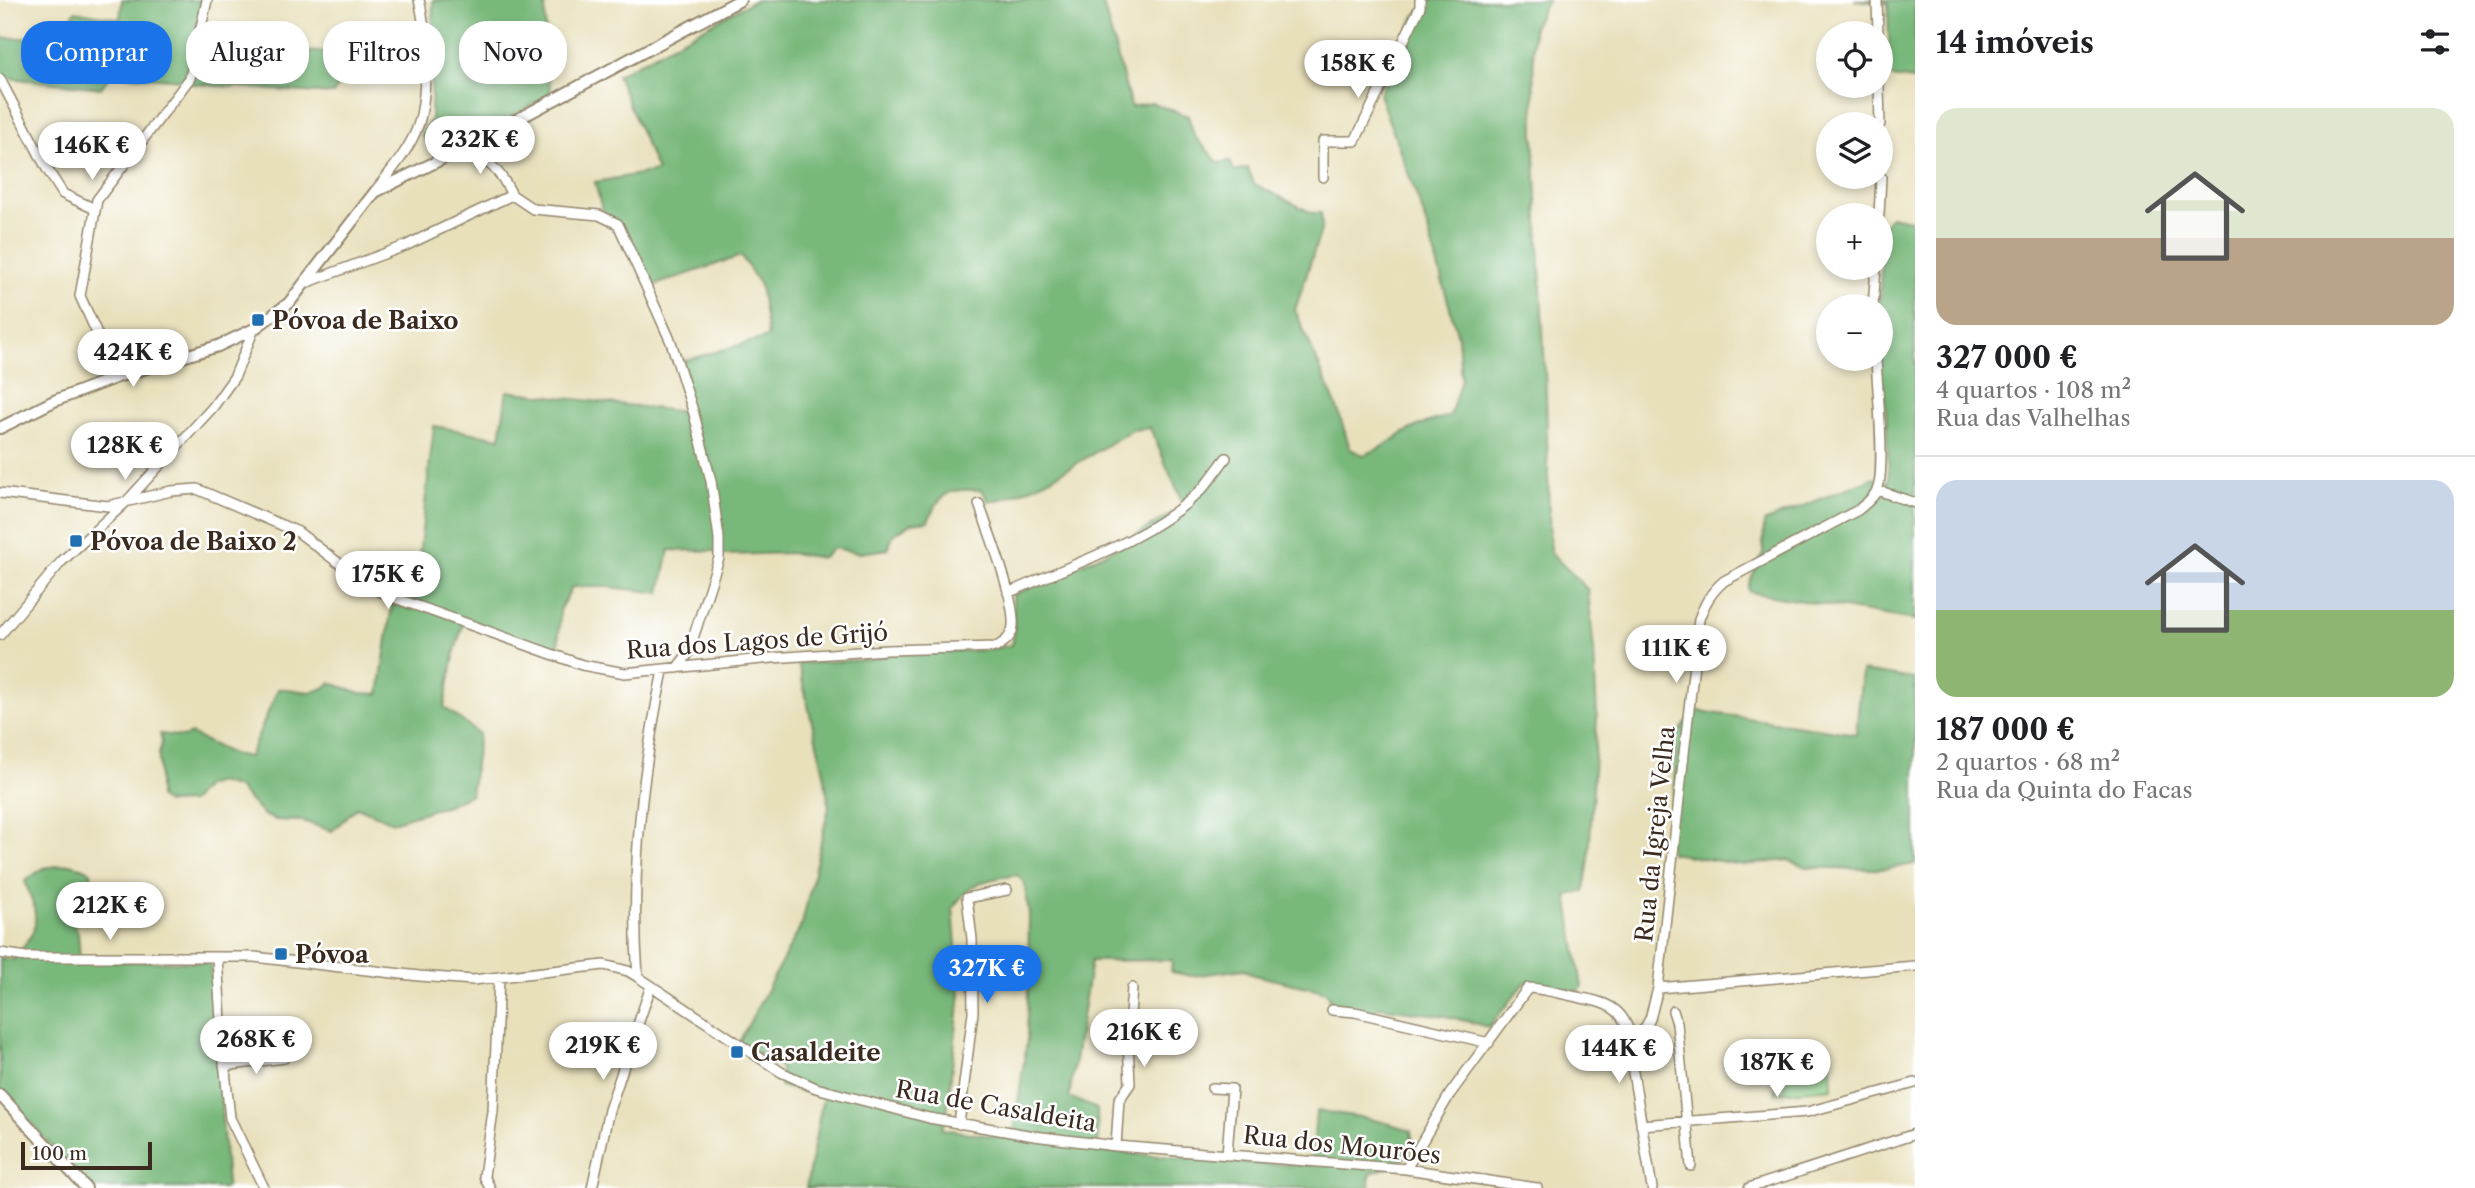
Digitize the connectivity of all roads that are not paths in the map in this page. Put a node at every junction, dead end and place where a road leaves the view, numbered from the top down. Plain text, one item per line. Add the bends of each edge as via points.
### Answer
1 (207, 0) edge
2 (419, 0) edge
3 (740, 0) edge
4 (1420, 0) edge
5 (1877, 0) edge
6 (1878, 21) edge
7 (0, 79) edge
8 (466, 147) junction
9 (1323, 177) dead end
10 (375, 192) junction
11 (512, 195) junction
12 (95, 209) junction
13 (303, 284) junction
14 (254, 329) junction
15 (1877, 371) edge
16 (117, 377) junction
17 (0, 428) edge
18 (1226, 458) dead end
19 (1877, 490) junction
20 (0, 493) edge
21 (127, 501) junction
22 (1915, 503) edge
23 (979, 504) dead end
24 (1008, 593) junction
25 (0, 635) edge
26 (677, 667) junction
27 (663, 671) junction
28 (1007, 890) dead end
29 (0, 953) edge
30 (217, 957) junction
31 (1915, 966) edge
32 (638, 977) junction
33 (499, 978) junction
34 (651, 986) junction
35 (1132, 988) dead end
36 (1658, 988) junction
37 (1332, 1010) dead end
38 (1673, 1011) dead end
39 (1489, 1042) junction
40 (1634, 1047) junction
41 (284, 1058) dead end
42 (224, 1066) junction
43 (1915, 1083) edge
44 (1213, 1088) dead end
45 (0, 1095) edge
46 (1686, 1121) junction
47 (959, 1124) junction
48 (1640, 1125) junction
49 (1915, 1134) edge
50 (1116, 1146) junction
51 (1227, 1154) junction
52 (1691, 1166) dead end
53 (1406, 1169) junction
54 (86, 1188) edge
55 (264, 1188) edge
56 (490, 1188) edge
57 (592, 1188) edge
58 (1537, 1188) edge
59 (1652, 1188) edge
60 (1749, 1188) edge

1 - 12 street via 190,78 97,200
2 - 10 street via 424,53 418,125 402,158
3 - 8 main road
4 - 9 street via 1355,141 1323,141
5 - 6 street
7 - 12 street via 63,194
8 - 10 main road
8 - 11 street via 501,175
10 - 13 main road
11 - 13 street via 405,246
11 - 26 street via 533,209 599,215 618,224 671,342 711,481 719,538 719,558 688,654
12 - 16 street via 80,296
13 - 14 main road via 289,303
14 - 16 main road via 218,346
14 - 21 street via 235,376 213,407
15 - 19 street via 1881,469
16 - 17 main road
18 - 24 street via 1200,491 1163,521
19 - 22 street
19 - 36 street, Rua da Igreja Velha via 1858,510 1724,581 1704,603 1696,634
20 - 21 street, Rua dos Lagos de Grijó via 108,506
21 - 25 street via 61,562
21 - 27 street, Rua dos Lagos de Grijó via 197,489 298,532 370,587 398,599 582,665 625,673
23 - 24 street, Rua dos Lagos de Grijó
24 - 26 street, Rua dos Lagos de Grijó via 1013,628 1007,640 996,647 876,651
26 - 27 street, Rua dos Lagos de Grijó
27 - 32 street via 637,854 634,928
28 - 47 street via 967,898 973,1012
29 - 30 street, Rua de Casaldeita via 26,957
30 - 33 street, Rua de Casaldeita via 419,976
30 - 42 street
31 - 36 street
32 - 33 street, Rua de Casaldeita via 616,967 593,965
32 - 34 street, Rua de Casaldeita
33 - 56 street via 493,1111 484,1176
34 - 47 street, Rua de Casaldeita via 781,1072 816,1088
34 - 57 street via 609,1110
35 - 50 street via 1130,1084 1119,1100
36 - 40 street, Rua da Igreja Velha via 1650,1019
37 - 39 street
38 - 46 street
39 - 40 street via 1528,988 1603,1001 1618,1011
39 - 53 street via 1450,1094
40 - 48 street, Rua da Igreja Velha
41 - 42 street
42 - 55 street via 230,1118
43 - 46 street via 1807,1112
44 - 51 street via 1232,1089
45 - 54 main road
46 - 48 street
46 - 52 street
47 - 50 street, Rua de Casaldeita
48 - 59 street, Rua da Igreja Velha
49 - 60 street
50 - 51 street, Rua de Casaldeita
51 - 53 street, Rua dos Mourões
53 - 58 street, Rua dos Mourões

